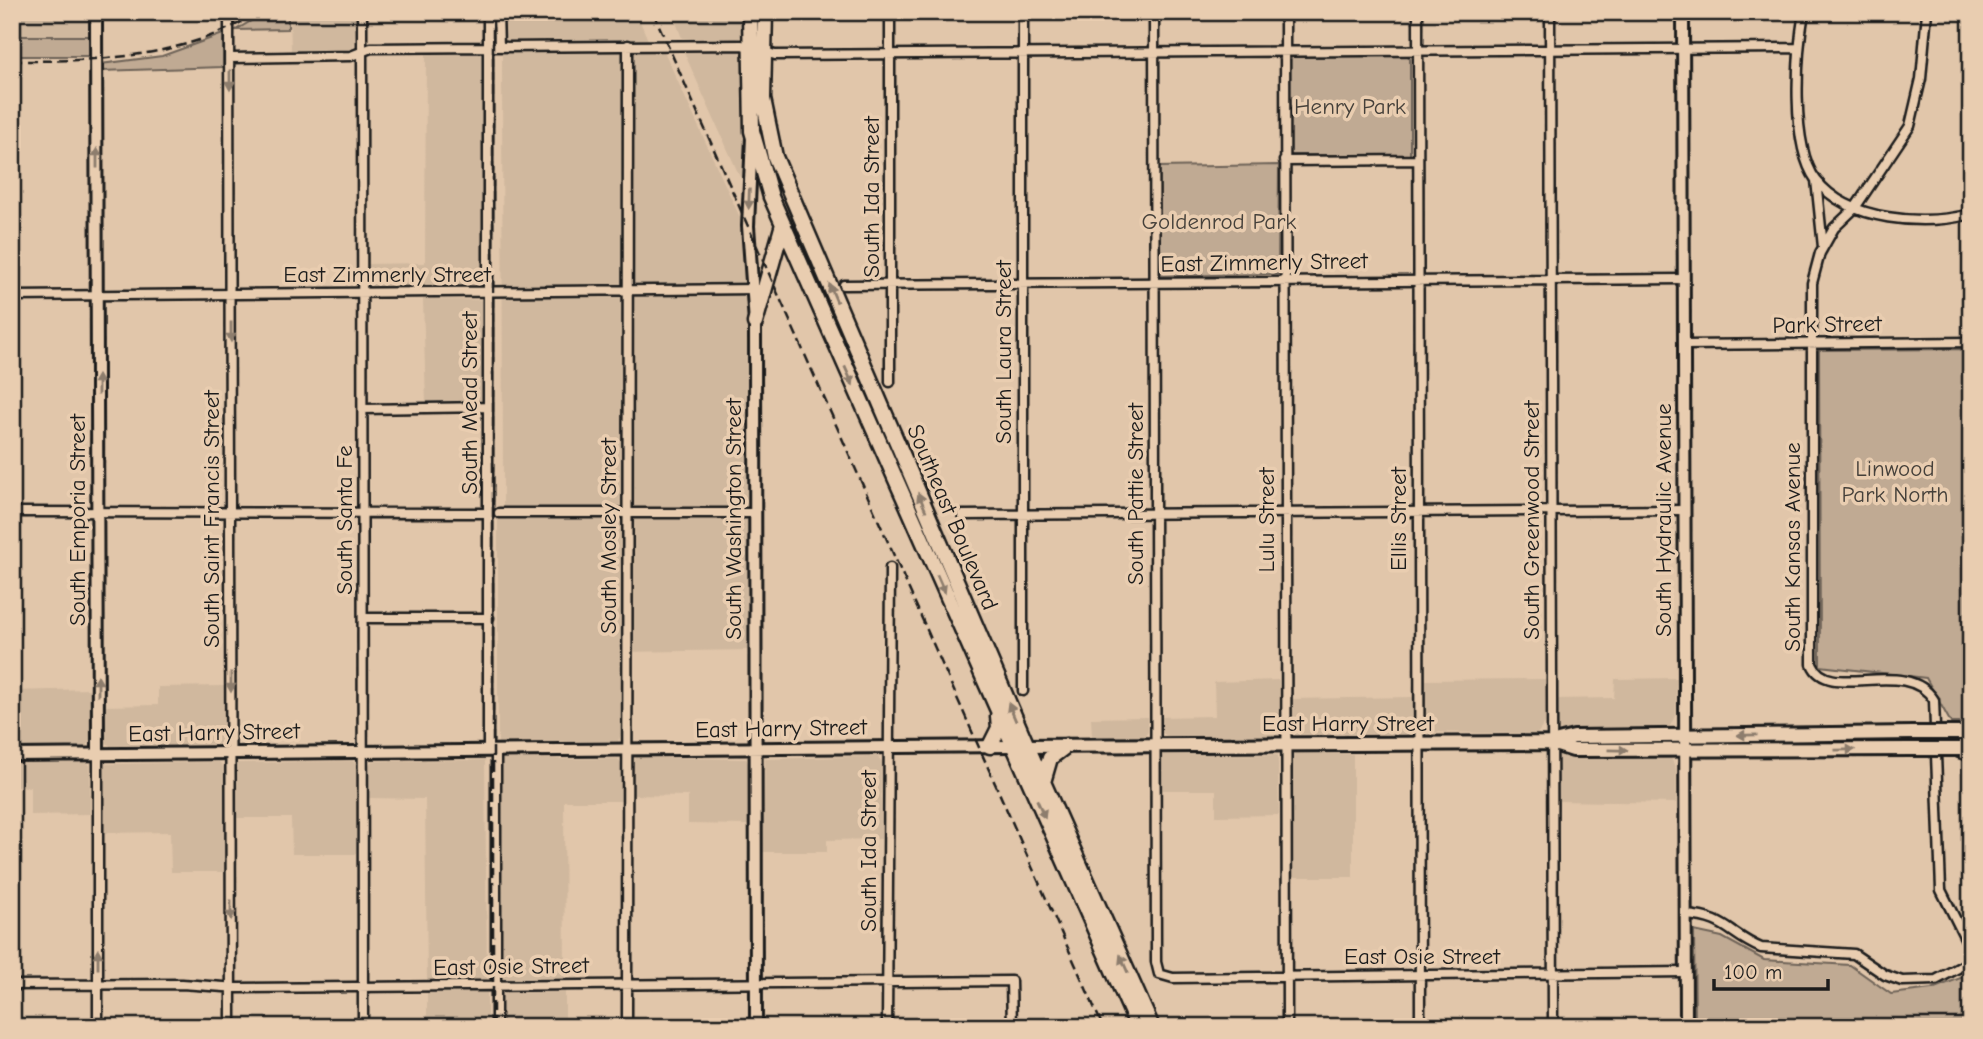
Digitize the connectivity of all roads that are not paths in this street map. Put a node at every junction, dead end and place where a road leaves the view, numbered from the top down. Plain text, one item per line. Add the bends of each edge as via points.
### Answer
1 (96, 12) edge
2 (229, 12) edge
3 (362, 12) edge
4 (488, 12) edge
5 (498, 12) edge
6 (750, 12) edge
7 (765, 12) edge
8 (890, 12) edge
9 (1023, 12) edge
10 (1154, 12) edge
11 (1285, 12) edge
12 (1418, 12) edge
13 (1550, 12) edge
14 (1683, 12) edge
15 (1804, 12) edge
16 (1927, 12) edge
17 (628, 46) junction
18 (488, 47) junction
19 (499, 47) junction
20 (1798, 48) junction
21 (750, 49) junction
22 (1418, 49) junction
23 (1550, 49) junction
24 (1683, 49) junction
25 (1285, 51) junction
26 (362, 52) junction
27 (1154, 52) junction
28 (765, 53) junction
29 (1023, 54) junction
30 (890, 55) junction
31 (230, 58) junction
32 (752, 131) junction
33 (1418, 160) junction
34 (1284, 161) junction
35 (1816, 180) junction
36 (787, 187) junction
37 (1855, 208) junction
38 (1971, 214) edge
39 (782, 227) junction
40 (1823, 247) junction
41 (1549, 279) junction
42 (1684, 279) junction
43 (1418, 280) junction
44 (1284, 281) junction
45 (1154, 282) junction
46 (1023, 284) junction
47 (844, 285) dead end
48 (890, 285) junction
49 (757, 289) junction
50 (626, 291) junction
51 (362, 293) junction
52 (489, 293) junction
53 (231, 294) junction
54 (12, 296) edge
55 (97, 296) junction
56 (755, 323) joint
57 (1971, 342) edge
58 (1811, 344) junction
59 (1684, 345) junction
60 (890, 382) dead end
61 (488, 407) junction
62 (363, 409) junction
63 (1684, 510) junction
64 (230, 511) junction
65 (1550, 511) junction
66 (12, 512) edge
67 (99, 512) junction
68 (363, 513) junction
69 (489, 513) junction
70 (499, 513) dead end
71 (628, 513) junction
72 (756, 513) junction
73 (1285, 513) junction
74 (1418, 513) junction
75 (962, 514) dead end
76 (1154, 514) junction
77 (1022, 515) junction
78 (890, 568) dead end
79 (363, 618) junction
80 (489, 618) junction
81 (1023, 691) dead end
82 (998, 711) junction
83 (1684, 736) junction
84 (1550, 743) junction
85 (1966, 743) edge
86 (1417, 744) junction
87 (1286, 745) junction
88 (990, 746) junction
89 (1020, 746) junction
90 (1066, 746) junction
91 (1154, 746) junction
92 (889, 748) junction
93 (628, 750) junction
94 (756, 750) junction
95 (492, 751) junction
96 (1684, 751) junction
97 (363, 752) junction
98 (230, 753) junction
99 (98, 754) junction
100 (12, 755) edge
101 (1043, 782) junction
102 (1685, 915) junction
103 (1971, 950) edge
104 (1971, 961) edge
105 (1685, 972) junction
106 (1159, 974) joint
107 (1552, 974) junction
108 (1419, 975) junction
109 (1287, 976) junction
110 (756, 982) junction
111 (887, 982) junction
112 (627, 983) junction
113 (98, 984) junction
114 (12, 985) edge
115 (496, 985) junction
116 (363, 987) junction
117 (231, 988) junction
118 (98, 1027) edge
119 (231, 1027) edge
120 (363, 1027) edge
121 (496, 1027) edge
122 (627, 1027) edge
123 (756, 1027) edge
124 (887, 1027) edge
125 (1012, 1027) edge
126 (1138, 1027) edge
127 (1152, 1027) edge
128 (1287, 1027) edge
129 (1420, 1027) edge
130 (1553, 1027) edge
131 (1686, 1027) edge

55 -> 1 street, South Emporia Street
2 - 31 street, South Saint Francis Street
3 - 26 street, South Santa Fe
4 - 18 street, South Mead Street
5 - 19 street
6 - 21 main road
7 - 28 main road, Southeast Boulevard
8 - 30 street, South Ida Street
9 - 29 street, South Laura Street
10 - 27 street, South Pattie Street
11 - 25 street, Lulu Street
12 - 22 street, Ellis Street
13 - 23 street, South Greenwood Street
14 - 24 street, South Hydraulic Avenue
15 - 20 street, South Kansas Avenue
16 - 37 street, South Kansas Avenue via 1921,79 1910,126
17 - 19 street
17 - 21 street via 741,45
17 - 50 street, South Mosley Street
18 - 19 street
18 - 26 street via 371,48
18 - 52 street, South Mead Street
20 - 24 street
20 - 35 street, South Kansas Avenue via 1796,100
21 - 28 street
21 - 32 main road
22 - 23 street
22 - 25 street
22 - 33 street, Ellis Street
23 - 24 street
23 - 41 street, South Greenwood Street
24 - 42 street, South Hydraulic Avenue
25 - 27 street
25 - 34 street, Lulu Street
26 - 31 street
26 - 51 street, South Santa Fe
27 - 29 street
27 - 45 street, South Pattie Street
28 - 30 street
28 - 36 main road, Southeast Boulevard via 767,130
29 - 30 street
29 - 46 street, South Laura Street
30 - 48 street, South Ida Street
31 -> 53 street, South Saint Francis Street
32 - 39 main road, Southeast Boulevard
32 -> 49 street via 748,226
33 - 34 street
33 - 43 street, Ellis Street
34 - 44 street, Lulu Street
35 - 37 street
35 - 40 street, South Kansas Avenue
36 - 39 main road
89 -> 36 main road, Southeast Boulevard
37 - 38 street via 1908,220
37 - 40 street, South Kansas Avenue via 1834,228
39 - 49 main road
39 -> 82 main road, Southeast Boulevard
40 - 58 street, South Kansas Avenue via 1812,283
41 - 42 street, East Zimmerly Street
41 - 43 street, East Zimmerly Street
41 - 65 street, South Greenwood Street
42 - 59 street, South Hydraulic Avenue
43 - 44 street, East Zimmerly Street
43 - 74 street, Ellis Street
44 - 45 street, East Zimmerly Street
44 - 73 street, Lulu Street
45 - 46 street, East Zimmerly Street
45 - 76 street, South Pattie Street
46 - 48 street, East Zimmerly Street
46 - 77 street, South Laura Street
47 - 48 street, East Zimmerly Street
48 - 60 street, South Ida Street
49 - 50 street, East Zimmerly Street
49 - 56 main road
50 - 52 street, East Zimmerly Street
50 - 71 street, South Mosley Street
51 - 52 street, East Zimmerly Street
51 - 53 street, East Zimmerly Street
51 - 62 street, South Santa Fe
52 - 61 street, South Mead Street
53 - 55 street, East Zimmerly Street
53 -> 64 street, South Saint Francis Street
54 - 55 street, East Zimmerly Street
67 -> 55 street, South Emporia Street
56 - 72 street, South Washington Street
57 - 58 street, Park Street
58 - 59 street, Park Street
58 - 103 street, South Kansas Avenue via 1812,664 1829,679 1907,680 1923,686 1934,700 1941,890
59 - 63 street, South Hydraulic Avenue
61 - 62 street
61 - 69 street, South Mead Street
62 - 68 street, South Santa Fe
63 - 65 street
63 - 83 street, South Hydraulic Avenue
64 - 67 street
64 - 68 street
64 -> 98 street, South Saint Francis Street
65 - 74 street
65 - 84 street, South Greenwood Street
66 - 67 street
99 -> 67 street, South Emporia Street
68 - 69 street
68 - 79 street, South Santa Fe
69 - 80 street, South Mead Street
70 - 71 street
71 - 72 street
71 - 93 street, South Mosley Street
72 - 94 street, South Washington Street
73 - 74 street
73 - 76 street
73 - 87 street, Lulu Street
74 - 86 street, Ellis Street
75 - 77 street
76 - 77 street
76 - 91 street, South Pattie Street
77 - 81 street, South Laura Street
78 - 92 street, South Ida Street
79 - 80 street
79 - 97 street, South Santa Fe
80 - 95 street, South Mead Street
82 - 88 main road via 999,728
82 - 89 main road, Southeast Boulevard
83 - 84 main road, East Harry Street via 1574,737
85 -> 83 main road, East Harry Street, bridge via 1913,733
83 - 96 street, South Hydraulic Avenue
84 - 86 main road, East Harry Street
84 -> 96 main road, East Harry Street via 1573,750
84 - 107 street, South Greenwood Street
96 -> 85 main road, East Harry Street, bridge via 1913,749
86 - 87 main road, East Harry Street
86 - 108 street, Ellis Street
87 - 91 main road, East Harry Street
87 - 109 street, Lulu Street
88 - 89 street, East Harry Street
88 - 92 street, East Harry Street
89 - 90 main road, East Harry Street
89 - 101 main road, Southeast Boulevard
89 -> 126 main road, Southeast Boulevard
90 - 91 main road, East Harry Street
90 - 101 main road via 1050,758
91 - 106 street, South Pattie Street
92 - 94 street, East Harry Street
92 - 111 street, South Ida Street
93 - 94 street, East Harry Street
93 - 95 street, East Harry Street
93 - 112 street, South Mosley Street
94 - 110 street, South Washington Street
95 - 97 street, East Harry Street
95 - 115 street, South Mead Street
96 - 102 street, South Hydraulic Avenue
97 - 98 street, East Harry Street
97 - 116 street, South Santa Fe
98 - 99 street, East Harry Street
98 -> 117 street, South Saint Francis Street
99 - 100 street, East Harry Street
113 -> 99 street, South Emporia Street
127 -> 101 main road, Southeast Boulevard
102 - 104 street via 1719,920 1761,948 1854,954 1902,981 1936,979
102 - 105 street, South Hydraulic Avenue
105 - 107 street, East Osie Street
105 - 131 street, South Hydraulic Avenue
106 - 109 street, East Osie Street via 1173,978
107 - 108 street, East Osie Street
107 - 130 street, South Greenwood Street
108 - 109 street, East Osie Street
108 - 129 street, Ellis Street
109 - 128 street, Lulu Street
110 - 111 street, East Osie Street
110 - 112 street, East Osie Street
110 - 123 street, South Washington Street
111 - 124 street, South Ida Street
111 - 125 street, East Osie Street via 1012,981
112 - 115 street, East Osie Street
112 - 122 street, South Mosley Street
113 - 114 street, East Osie Street
113 - 117 street, East Osie Street
113 - 118 street, South Emporia Street
115 - 116 street, East Osie Street
115 - 121 street, South Mead Street
116 - 117 street, East Osie Street
116 - 120 street, South Santa Fe
117 - 119 street, South Saint Francis Street

